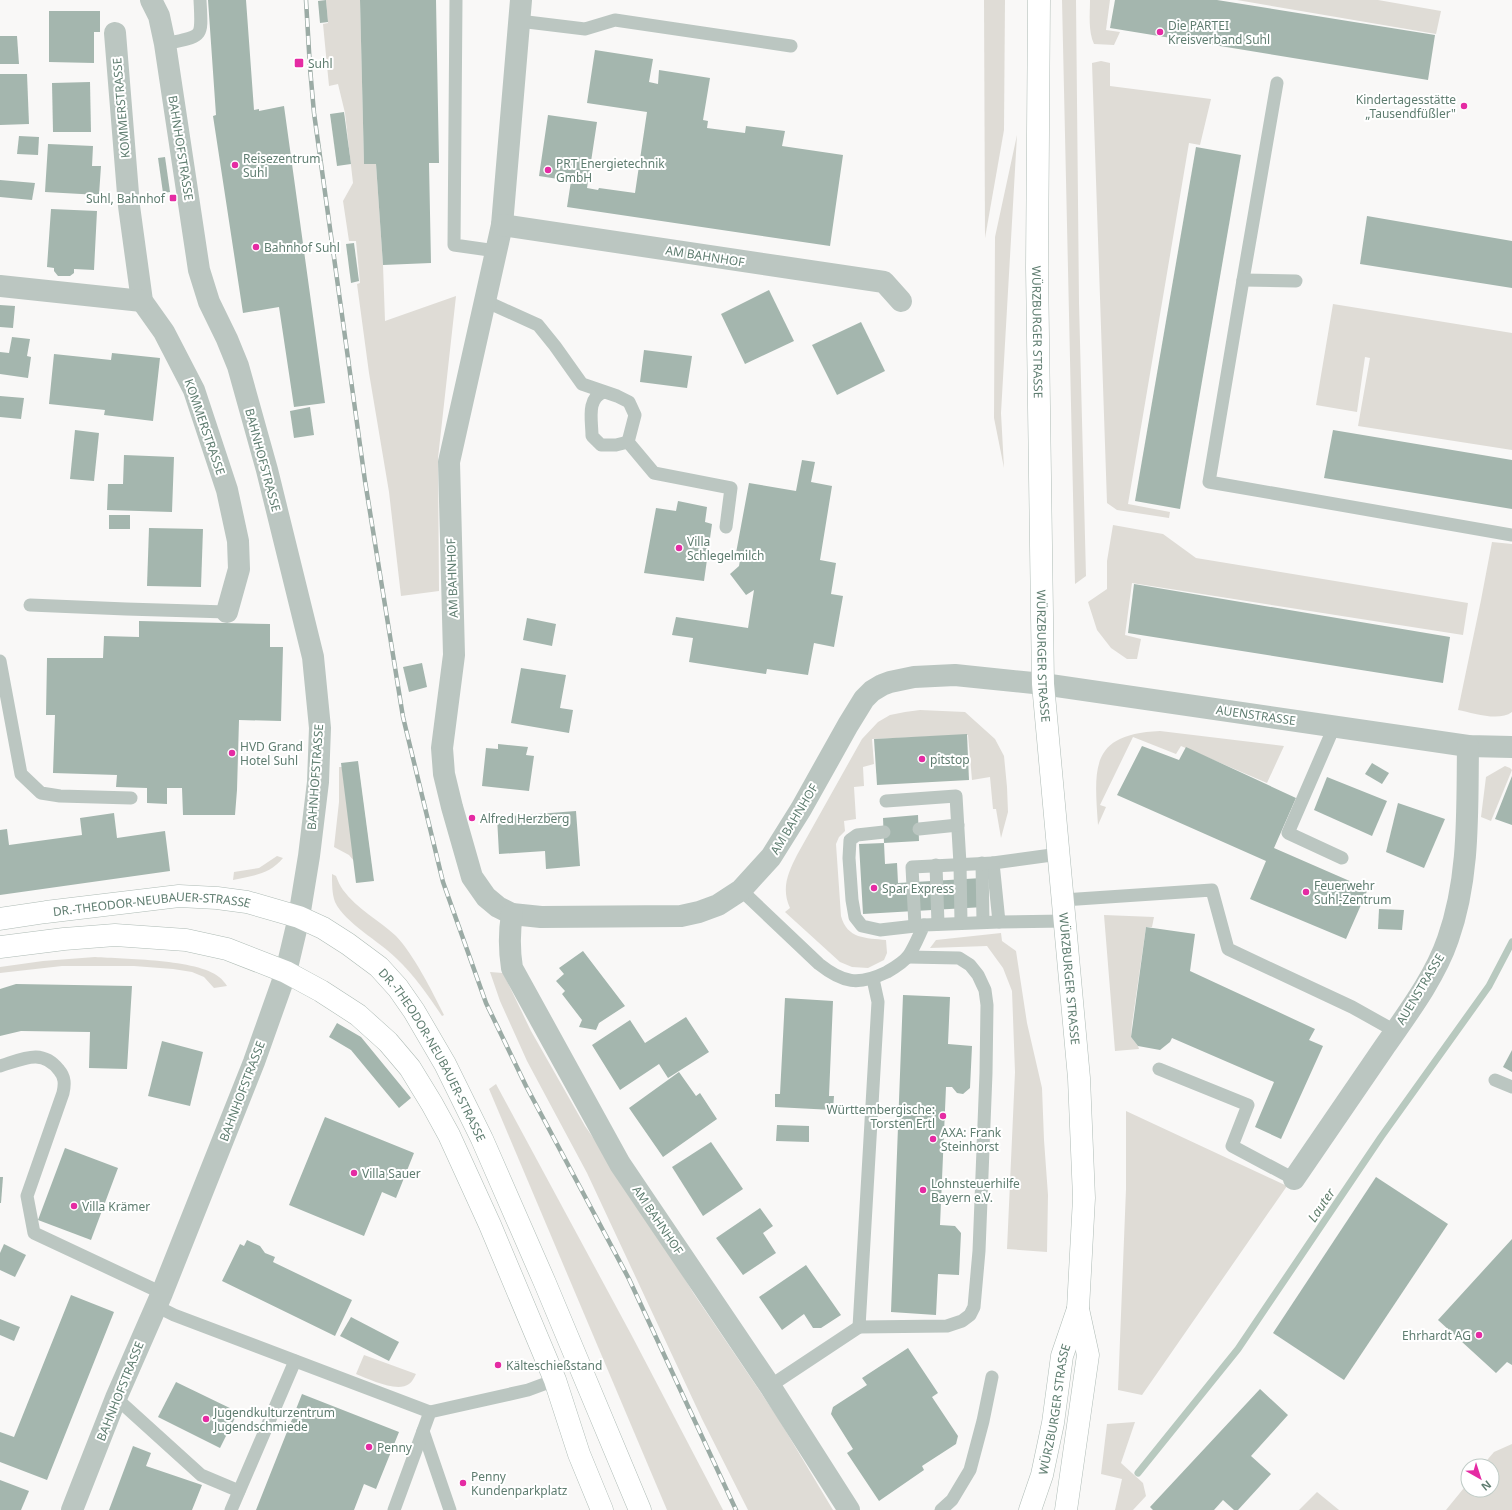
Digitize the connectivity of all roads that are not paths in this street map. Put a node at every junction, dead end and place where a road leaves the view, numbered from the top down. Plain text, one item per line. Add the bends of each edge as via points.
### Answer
1 (150, 0) edge
2 (200, 0) edge
3 (456, 0) edge
4 (1039, 0) edge
5 (520, 10) edge
6 (115, 33) dead end
7 (165, 44) junction
8 (791, 46) dead end
9 (1277, 83) dead end
10 (502, 225) junction
11 (496, 251) junction
12 (1243, 280) junction
13 (1296, 281) dead end
14 (0, 286) edge
15 (142, 301) junction
16 (485, 301) junction
17 (901, 301) dead end
18 (604, 392) junction
19 (628, 442) junction
20 (726, 527) dead end
21 (1512, 535) edge
22 (30, 605) dead end
23 (227, 612) joint
24 (0, 661) edge
25 (1043, 684) junction
26 (1334, 727) junction
27 (1468, 746) junction
28 (1512, 747) edge
29 (131, 798) dead end
30 (886, 801) dead end
31 (958, 824) junction
32 (919, 829) dead end
33 (884, 832) dead end
34 (1059, 854) junction
35 (1342, 858) dead end
36 (988, 863) junction
37 (960, 864) junction
38 (936, 866) junction
39 (741, 890) junction
40 (1063, 900) junction
41 (512, 914) junction
42 (299, 917) junction
43 (0, 919) edge
44 (1065, 921) junction
45 (983, 922) junction
46 (999, 922) junction
47 (961, 923) junction
48 (938, 924) junction
49 (919, 926) junction
50 (0, 947) edge
51 (908, 957) junction
52 (286, 972) junction
53 (873, 979) junction
54 (1395, 1031) junction
55 (0, 1066) edge
56 (1159, 1069) dead end
57 (1495, 1080) dead end
58 (1512, 1088) edge
59 (1294, 1179) joint
60 (159, 1300) junction
61 (1078, 1309) junction
62 (859, 1327) junction
63 (295, 1361) junction
64 (992, 1377) dead end
65 (555, 1380) junction
66 (770, 1386) junction
67 (116, 1398) junction
68 (430, 1412) junction
69 (423, 1431) junction
70 (239, 1491) junction
71 (72, 1510) edge
72 (231, 1510) edge
73 (394, 1510) edge
74 (450, 1510) edge
75 (602, 1510) edge
76 (640, 1510) edge
77 (849, 1510) edge
78 (942, 1510) edge
79 (1030, 1510) edge
80 (1066, 1510) edge

1 - 7 street, BAHNHOFSTRASSE via 158,16
2 - 7 lane via 199,34
3 - 11 lane via 454,245
4 - 25 main road, WÜRZBURGER STRASSE via 1037,268
5 - 8 lane via 585,29 615,20
5 - 10 street, AM BAHNHOF
6 - 15 street, KOMMERSTRASSE via 128,206
7 - 42 street, BAHNHOFSTRASSE via 199,270 209,302 238,366 267,470 313,657 320,728 318,782
9 - 12 lane
10 - 11 street, AM BAHNHOF
10 - 17 street, AM BAHNHOF via 884,282
11 - 16 street, AM BAHNHOF
12 - 13 lane
12 - 21 lane via 1209,482
14 - 15 street
15 - 23 street, KOMMERSTRASSE via 164,332 194,390 227,490 238,541 239,569
16 - 18 lane via 538,325 582,384
16 - 41 street, AM BAHNHOF via 449,462 454,655 442,748 444,774 472,877 486,897
18 - 19 lane via 629,402 635,415
18 - 19 lane via 597,394 591,404 592,436 601,445
19 - 20 lane via 654,474 731,488
22 - 23 lane, KOMMERSTRASSE
24 - 29 lane via 21,774 41,793
25 - 26 street, AUENSTRASSE
25 - 34 main road, WÜRZBURGER STRASSE
25 - 39 street, AM BAHNHOF via 955,676 914,677 882,684 864,699 801,810 771,856
26 - 27 street, AUENSTRASSE
26 - 35 lane via 1288,833
27 - 28 street, AUENSTRASSE
27 - 54 street, AUENSTRASSE via 1464,862 1456,911 1437,965
30 - 31 lane via 956,796
31 - 32 lane
31 - 37 lane
33 - 49 lane via 857,835 850,840 849,858 855,917 862,926 880,930
34 - 36 lane
34 - 40 main road, WÜRZBURGER STRASSE
36 - 37 lane
36 - 45 lane
36 - 46 lane
37 - 38 lane
37 - 47 lane
38 - 48 lane
38 - 49 lane via 912,867
39 - 41 street, AM BAHNHOF via 718,905 681,916 541,917
39 - 53 lane via 831,973 858,982
40 - 44 main road, WÜRZBURGER STRASSE
40 - 54 lane via 1212,890 1228,949 1352,1007
41 - 66 street, AM BAHNHOF via 509,939 512,968 620,1164
42 - 43 main road, DR.-THEODOR-NEUBAUER-STRASSE via 247,902 179,896
42 - 52 street, BAHNHOFSTRASSE
42 - 76 main road, DR.-THEODOR-NEUBAUER-STRASSE via 323,928 378,967 398,988 422,1024 482,1138
44 - 46 lane
44 - 61 main road, WÜRZBURGER STRASSE via 1079,1078 1084,1198
45 - 46 lane
45 - 47 lane
47 - 48 lane
48 - 49 lane
49 - 51 lane
50 - 52 main road, DR.-THEODOR-NEUBAUER-STRASSE via 115,935 186,940 227,949
51 - 53 lane
51 - 62 lane via 959,958 970,965 985,990 986,1073 979,1251 974,1307 962,1322 947,1326
52 - 60 street, BAHNHOFSTRASSE via 254,1062
52 - 65 main road, DR.-THEODOR-NEUBAUER-STRASSE via 358,1015 388,1042 410,1068 449,1135
53 - 62 lane via 878,1002
54 - 59 street, AUENSTRASSE
55 - 60 lane via 38,1056 53,1063 64,1079 63,1093 27,1196 34,1233
56 - 59 lane via 1248,1106 1232,1146
57 - 58 lane
60 - 63 lane via 174,1315
60 - 67 street, BAHNHOFSTRASSE
61 - 79 main road, WÜRZBURGER STRASSE via 1062,1356 1052,1431 1042,1475
61 - 80 main road, WÜRZBURGER STRASSE via 1088,1355
62 - 66 lane
63 - 68 lane
63 - 70 lane
64 - 78 lane via 984,1421 970,1470 952,1500
65 - 68 lane via 528,1390
65 - 75 main road, DR.-THEODOR-NEUBAUER-STRASSE via 579,1454
66 - 77 street, AM BAHNHOF
67 - 70 lane via 201,1475
67 - 71 street, BAHNHOFSTRASSE
68 - 69 lane
69 - 73 lane
69 - 74 lane
70 - 72 lane

